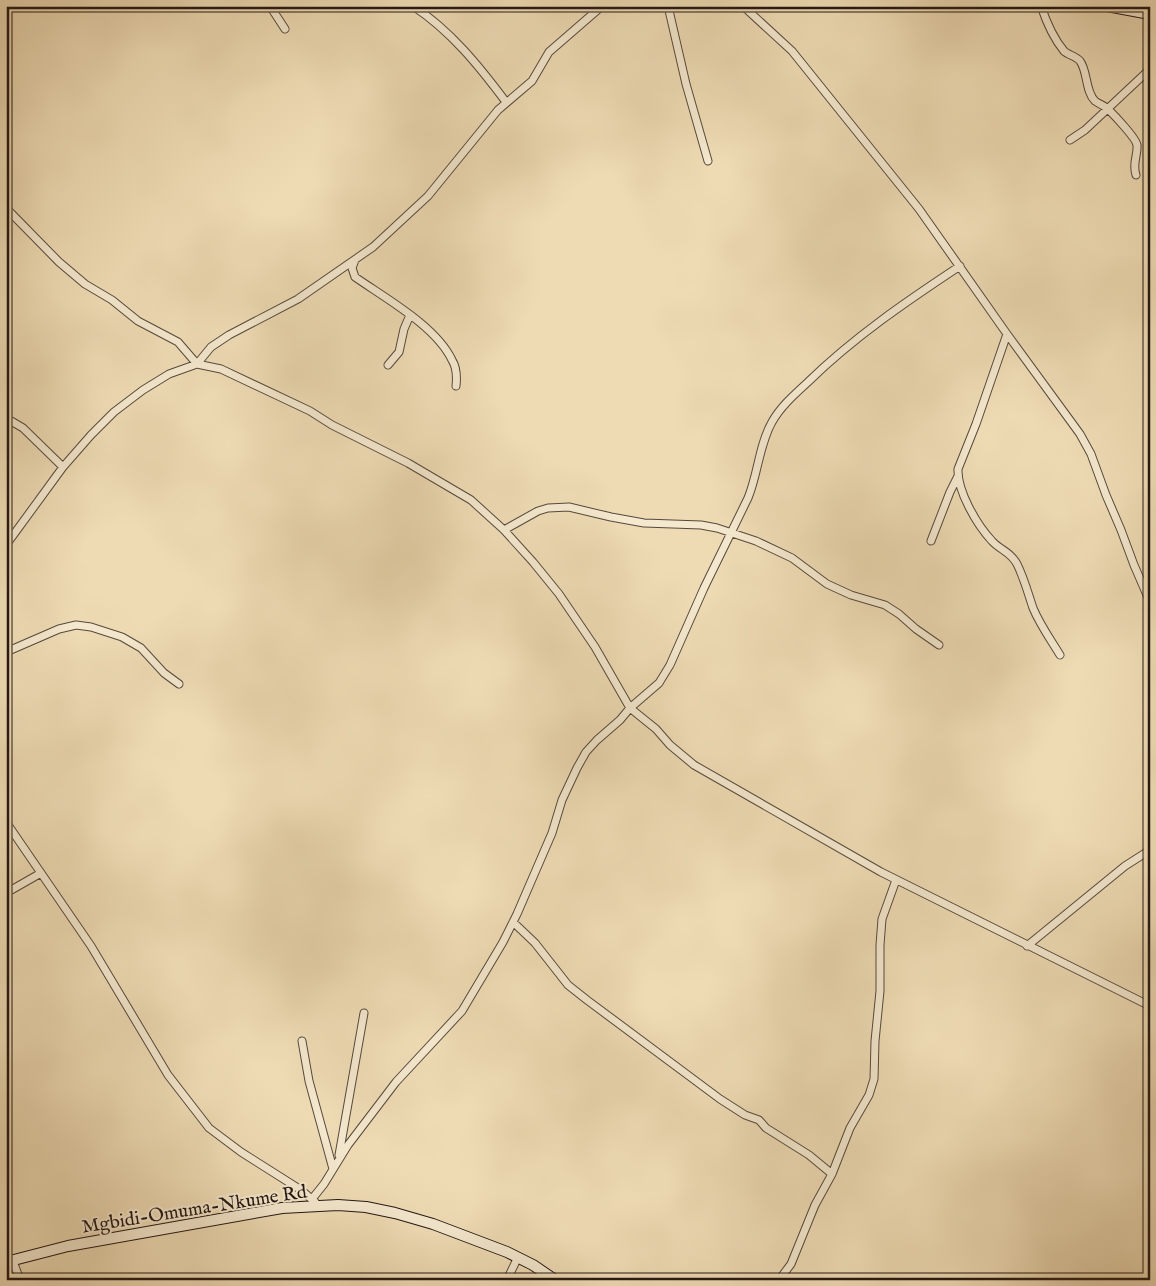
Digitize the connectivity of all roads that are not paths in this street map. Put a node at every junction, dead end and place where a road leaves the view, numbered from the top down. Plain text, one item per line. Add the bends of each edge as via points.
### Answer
1 (270, 6) edge
2 (413, 6) edge
3 (602, 6) edge
4 (668, 6) edge
5 (743, 6) edge
6 (1041, 6) edge
7 (1107, 6) edge
8 (1150, 14) edge
9 (285, 29) dead end
10 (1150, 69) edge
11 (506, 102) junction
12 (1107, 108) junction
13 (1070, 140) dead end
14 (708, 161) dead end
15 (1136, 176) dead end
16 (6, 208) edge
17 (356, 260) junction
18 (960, 266) junction
19 (410, 315) junction
20 (1007, 334) junction
21 (197, 364) junction
22 (388, 365) dead end
23 (456, 386) dead end
24 (6, 418) edge
25 (63, 467) junction
26 (958, 476) junction
27 (504, 530) junction
28 (730, 533) junction
29 (930, 541) dead end
30 (6, 545) edge
31 (1150, 602) edge
32 (939, 645) dead end
33 (6, 652) edge
34 (1060, 655) dead end
35 (179, 684) dead end
36 (630, 708) junction
37 (6, 822) edge
38 (1150, 850) edge
39 (41, 873) junction
40 (896, 880) junction
41 (6, 893) edge
42 (513, 922) junction
43 (1027, 946) junction
44 (1150, 1006) edge
45 (364, 1013) dead end
46 (302, 1042) dead end
47 (338, 1160) junction
48 (333, 1168) junction
49 (832, 1174) junction
50 (315, 1202) junction
51 (518, 1257) junction
52 (9, 1261) edge
53 (20, 1280) edge
54 (507, 1280) edge
55 (555, 1280) edge
56 (779, 1280) edge

1 - 9 street
2 - 11 street via 443,28
3 - 11 street via 549,52 532,80
4 - 14 street
5 - 18 street via 792,51 919,209
6 - 12 street via 1045,20 1065,52 1080,62 1095,101
7 - 8 street
10 - 12 street
11 - 17 street via 428,196
12 - 13 street
12 - 15 street via 1130,132 1137,145
16 - 21 street via 85,284 138,321 178,342
17 - 19 street via 352,268 355,277
17 - 21 street via 298,299 210,346
18 - 20 street
18 - 28 street via 864,333 784,406 769,430 754,484
19 - 22 street via 399,352
19 - 23 street via 447,351 457,375
20 - 26 street
20 - 31 street via 1076,428 1091,454
21 - 25 street via 169,374 114,412
21 - 27 street via 221,369 310,411 471,500
24 - 25 street via 23,428
25 - 30 street
26 - 29 street
26 - 34 street via 971,510 985,532 993,543 1012,555 1034,610
27 - 28 street via 538,511 569,507 611,518 701,525
27 - 36 street via 559,594 595,647
28 - 32 street via 792,558 828,584 851,595 885,605
28 - 36 street via 666,671 659,683
33 - 35 street via 59,628 91,626 141,648
36 - 40 street via 694,765
36 - 42 street via 586,752 577,768
37 - 39 street
38 - 43 street
39 - 41 street
39 - 50 street via 91,946 168,1075 208,1128
40 - 43 street
40 - 49 street via 882,919 874,1079
42 - 47 street via 462,1011 396,1082
42 - 49 street via 586,1000 720,1099 759,1120
43 - 44 street
45 - 47 street
46 - 48 street via 309,1081
47 - 48 street
48 - 50 street
49 - 56 street via 815,1205 791,1264
50 - 51 street, Mgbidi-Omuma-Nkume Rd via 395,1213
50 - 52 street, Mgbidi-Omuma-Nkume Rd via 68,1246
51 - 54 street
51 - 55 street, Mgbidi-Omuma-Nkume Rd
52 - 53 street

